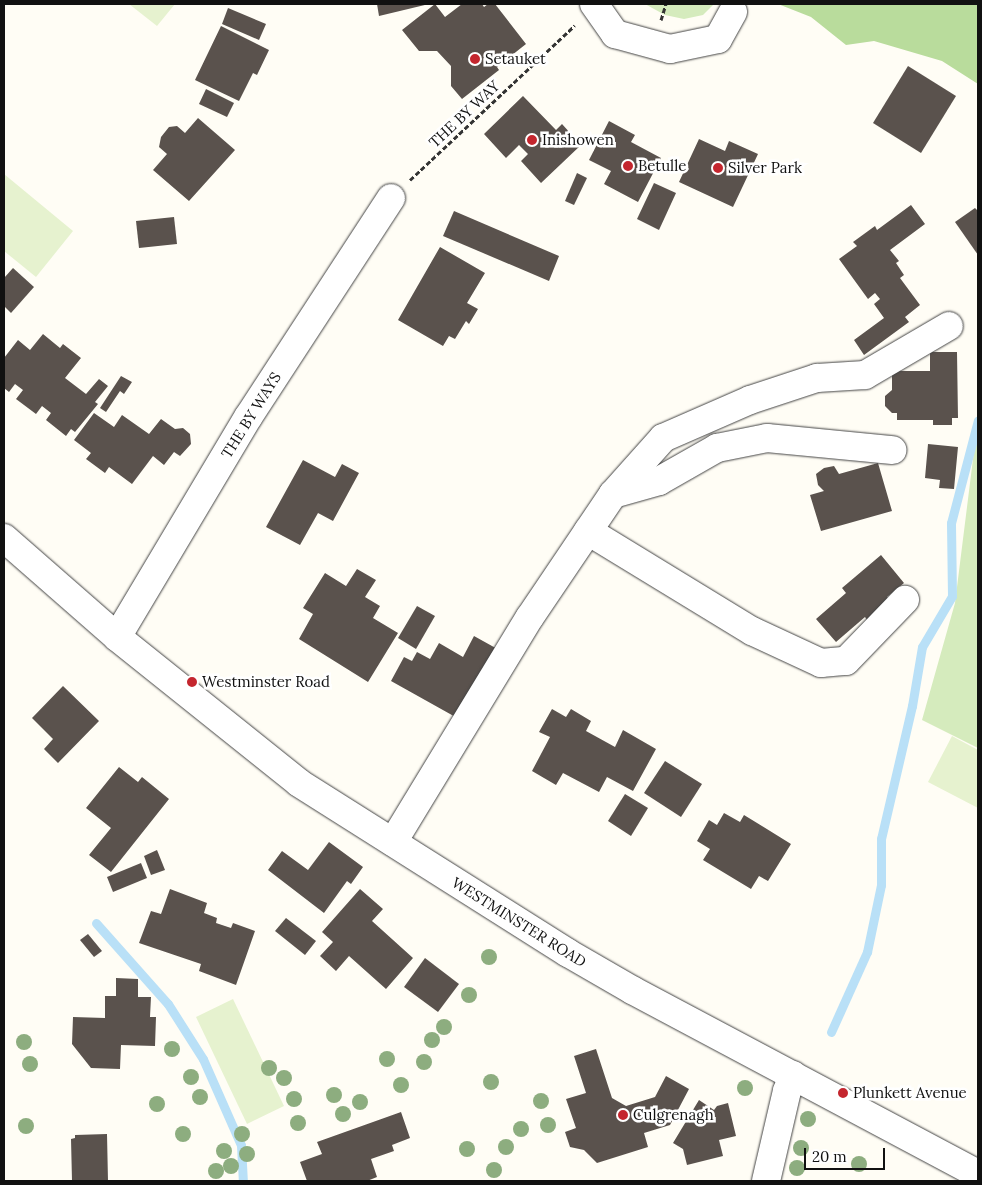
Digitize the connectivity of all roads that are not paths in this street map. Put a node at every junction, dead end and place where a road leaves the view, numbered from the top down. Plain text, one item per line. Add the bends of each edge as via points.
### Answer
1 (595, 5) edge
2 (733, 12) dead end
3 (391, 198) road end
4 (949, 326) dead end
5 (892, 450) dead end
6 (613, 494) junction
7 (588, 531) junction
8 (4, 538) edge
9 (905, 600) dead end
10 (117, 637) junction
11 (393, 842) junction
12 (793, 1076) junction
13 (978, 1174) edge
14 (766, 1181) edge

1 - 2 street via 615,34 670,49 718,38
3 - 10 street, THE BY WAYS via 249,416
4 - 6 street via 865,375 817,378 750,400 664,438
5 - 6 street via 767,438 718,448 659,481
6 - 7 street
7 - 9 street via 752,631 822,663 846,661
7 - 11 street via 483,691
8 - 10 street, WESTMINSTER ROAD
10 - 11 street, WESTMINSTER ROAD via 299,783
11 - 12 street, WESTMINSTER ROAD via 632,990
12 - 13 street, WESTMINSTER ROAD
12 - 14 street

